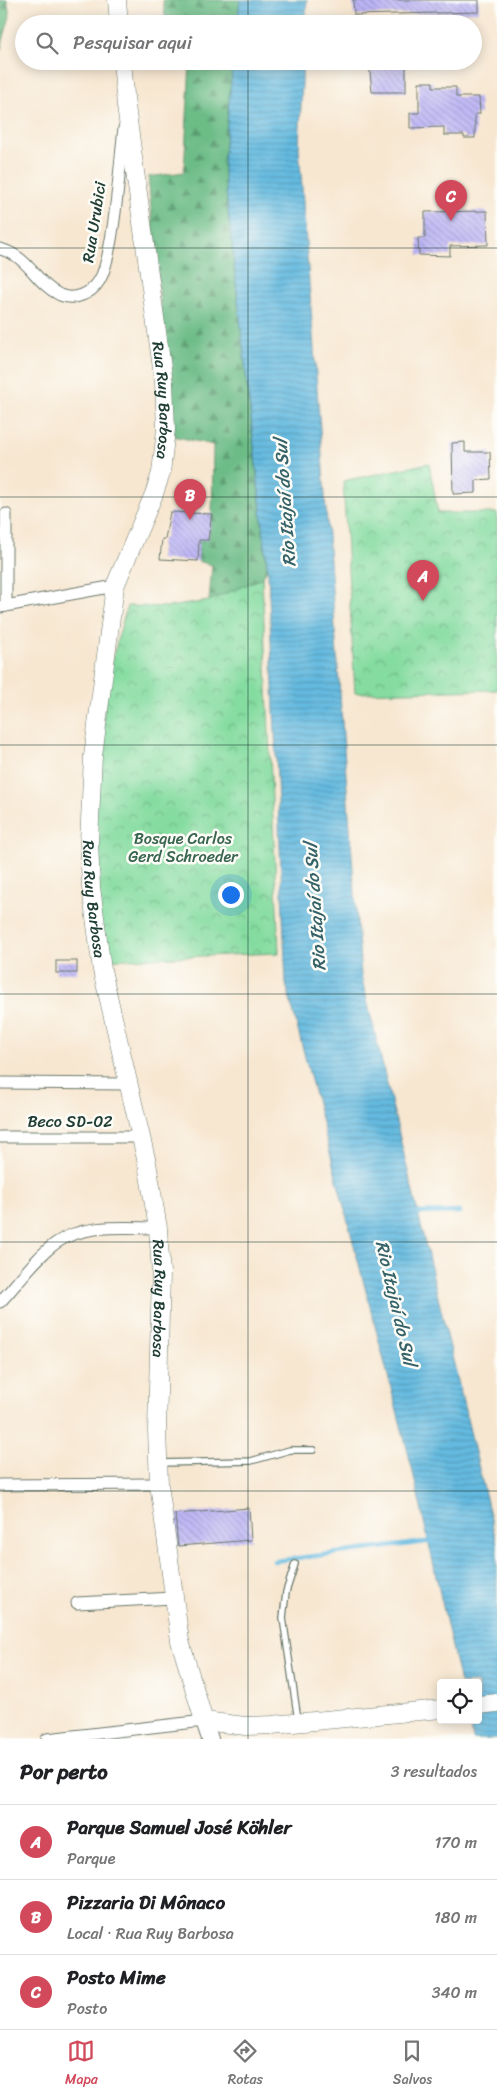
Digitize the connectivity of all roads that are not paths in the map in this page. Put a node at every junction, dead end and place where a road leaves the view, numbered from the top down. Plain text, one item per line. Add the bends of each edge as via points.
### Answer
1 (117, 0) edge
2 (118, 15) edge
3 (123, 70) edge
4 (126, 106) junction
5 (0, 249) edge
6 (6, 514) dead end
7 (115, 586) junction
8 (3, 607) edge
9 (0, 1083) edge
10 (129, 1084) junction
11 (0, 1137) edge
12 (141, 1137) junction
13 (158, 1228) junction
14 (0, 1302) edge
15 (313, 1450) dead end
16 (157, 1464) junction
17 (158, 1484) junction
18 (0, 1485) edge
19 (295, 1564) dead end
20 (174, 1598) junction
21 (77, 1603) dead end
22 (497, 1703) edge
23 (482, 1705) edge
24 (437, 1709) edge
25 (204, 1721) junction
26 (298, 1722) junction
27 (47, 1739) edge
28 (210, 1739) edge

1 - 2 main road
3 - 4 main road, Rua Ruy Barbosa
4 - 5 street, Rua Urubici via 109,253 100,280 91,292 75,297 61,295 17,256
4 - 7 main road, Rua Ruy Barbosa via 164,383 166,429 164,459 154,494
6 - 8 street
7 - 8 street
7 - 10 main road, Rua Ruy Barbosa via 93,756 89,842 91,888 102,970
9 - 10 street
10 - 12 main road, Rua Ruy Barbosa
11 - 12 street, Beco SD-02
12 - 13 main road, Rua Ruy Barbosa
13 - 14 street via 113,1228 71,1235 56,1243
13 - 16 main road, Rua Ruy Barbosa via 161,1273
15 - 16 lane via 290,1450 251,1461
16 - 17 main road, Rua Ruy Barbosa
17 - 18 street
17 - 20 main road, Rua Ruy Barbosa
19 - 26 lane via 286,1592 283,1618
20 - 21 street
20 - 25 main road, Rua Ruy Barbosa via 186,1665
22 - 23 main road
24 - 26 main road
25 - 26 main road via 245,1726
25 - 27 street
25 - 28 street, Rua Ruy Barbosa

